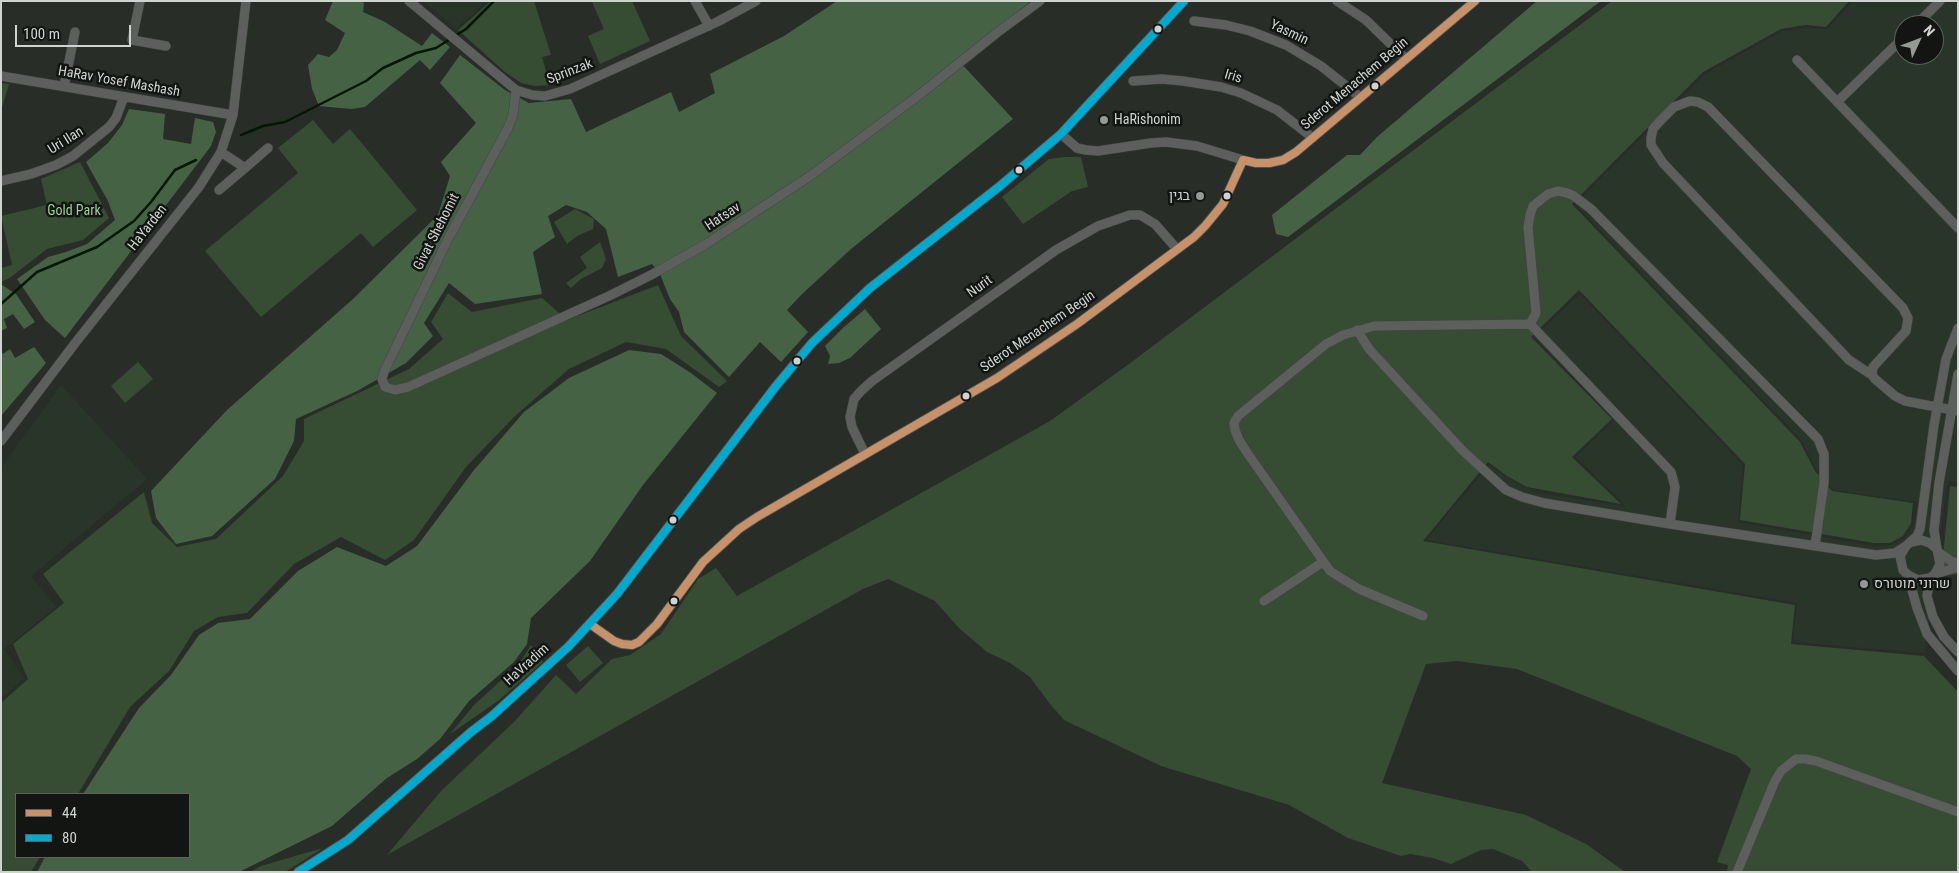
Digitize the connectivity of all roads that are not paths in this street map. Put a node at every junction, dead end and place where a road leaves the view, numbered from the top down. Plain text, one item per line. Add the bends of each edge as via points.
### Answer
1 (140, 1) edge
2 (246, 1) edge
3 (409, 1) edge
4 (695, 1) edge
5 (756, 1) edge
6 (1040, 1) edge
7 (1184, 1) edge
8 (1337, 1) edge
9 (1476, 1) edge
10 (1940, 1) edge
11 (1926, 15) edge
12 (1194, 21) dead end
13 (709, 26) junction
14 (75, 32) dead end
15 (166, 46) dead end
16 (1894, 47) edge
17 (1406, 59) junction
18 (1797, 60) dead end
19 (1, 76) edge
20 (1133, 81) dead end
21 (64, 86) junction
22 (516, 90) junction
23 (124, 97) junction
24 (1360, 97) junction
25 (1837, 102) junction
26 (233, 115) junction
27 (1060, 134) junction
28 (1313, 138) junction
29 (268, 148) dead end
30 (221, 152) junction
31 (1243, 160) junction
32 (245, 168) junction
33 (1, 181) edge
34 (220, 190) dead end
35 (1958, 228) edge
36 (1177, 249) junction
37 (1530, 324) junction
38 (1958, 328) edge
39 (1357, 330) junction
40 (1958, 374) edge
41 (1872, 375) junction
42 (385, 387) joint
43 (1937, 408) junction
44 (1954, 411) edge
45 (1, 441) edge
46 (865, 454) junction
47 (1670, 524) junction
48 (1909, 544) junction
49 (1815, 546) junction
50 (1938, 550) junction
51 (1876, 555) junction
52 (1323, 562) junction
53 (1958, 565) edge
54 (1905, 573) junction
55 (1932, 576) junction
56 (1264, 601) dead end
57 (1423, 616) dead end
58 (590, 624) junction
59 (1958, 652) edge
60 (1958, 671) edge
61 (1958, 812) edge
62 (298, 872) edge
63 (1737, 872) edge

1 - 15 street via 132,40
2 - 26 street, HaYarden
3 - 22 street, Sprinzak
4 - 13 street
5 - 13 street, Sprinzak
6 - 42 street, Hatsav via 810,176 706,244 609,296 408,387 395,390
7 - 27 street, HaVradim
8 - 17 street via 1366,20
9 - 17 street, Sderot Menachem Begin
10 - 11 street
12 - 24 street, Yasmin via 1250,31 1286,45 1321,66
13 - 22 street, Sprinzak via 557,93 532,95
14 - 21 street
16 - 25 street
17 - 24 street, Sderot Menachem Begin
18 - 25 street
19 - 21 street, HaRav Yosef Mashash
20 - 28 street, Iris via 1183,80 1241,93 1277,110
21 - 23 street, HaRav Yosef Mashash
22 - 42 street, Givat Shehomit via 508,128 447,241 389,363 382,379
23 - 26 street, HaRav Yosef Mashash
23 - 33 street, Uri Ilan via 116,118 73,156 31,174
24 - 28 street, Sderot Menachem Begin
25 - 35 street
26 - 30 street, HaYarden
27 - 31 street via 1077,148 1086,150 1166,142 1197,146
27 - 58 street, HaVradim via 1000,186 870,288 812,343 617,594
28 - 31 street, Sderot Menachem Begin via 1283,160 1269,163
29 - 32 street
30 - 32 street
30 - 45 street, HaYarden
31 - 36 street, Sderot Menachem Begin via 1215,215
32 - 34 street
36 - 46 street, Sderot Menachem Begin via 1077,324 996,378
36 - 46 street, Nurit via 1155,224 1140,215 1130,215 1098,226 1056,250 861,391 854,399 850,417
37 - 39 street via 1374,326
37 - 47 street via 1670,472 1675,487
37 - 49 street via 1536,313 1528,227 1533,206 1548,194 1558,191 1574,196 1591,209 1818,439 1824,454 1824,482
38 - 43 street via 1946,359
39 - 47 street via 1368,349 1463,451 1506,490 1544,503
39 - 52 street via 1326,344 1246,409 1234,423 1239,440
40 - 44 street
41 - 41 street via 1873,367 1906,331 1908,318 1903,308 1708,107 1690,101 1674,107 1660,121 1651,138 1651,146 1663,163 1849,360
41 - 43 street via 1905,401
43 - 44 street
43 - 48 street via 1920,530
44 - 50 street via 1939,483 1934,530
46 - 58 street, Sderot Menachem Begin via 757,517 726,540 703,562 640,642 622,644
47 - 49 street
48 - 50 street via 1921,540
48 - 51 street via 1894,553
48 - 54 street via 1900,556
49 - 51 street
50 - 53 street
50 - 55 street via 1940,564
51 - 54 street via 1892,560
52 - 56 street
52 - 57 street via 1330,571 1359,589
53 - 55 street
54 - 55 street via 1918,580
54 - 60 street via 1927,634
55 - 59 street via 1927,596 1933,617 1944,637
58 - 62 street, HaVradim via 492,716 355,835
61 - 63 street via 1816,762 1796,759 1781,771

